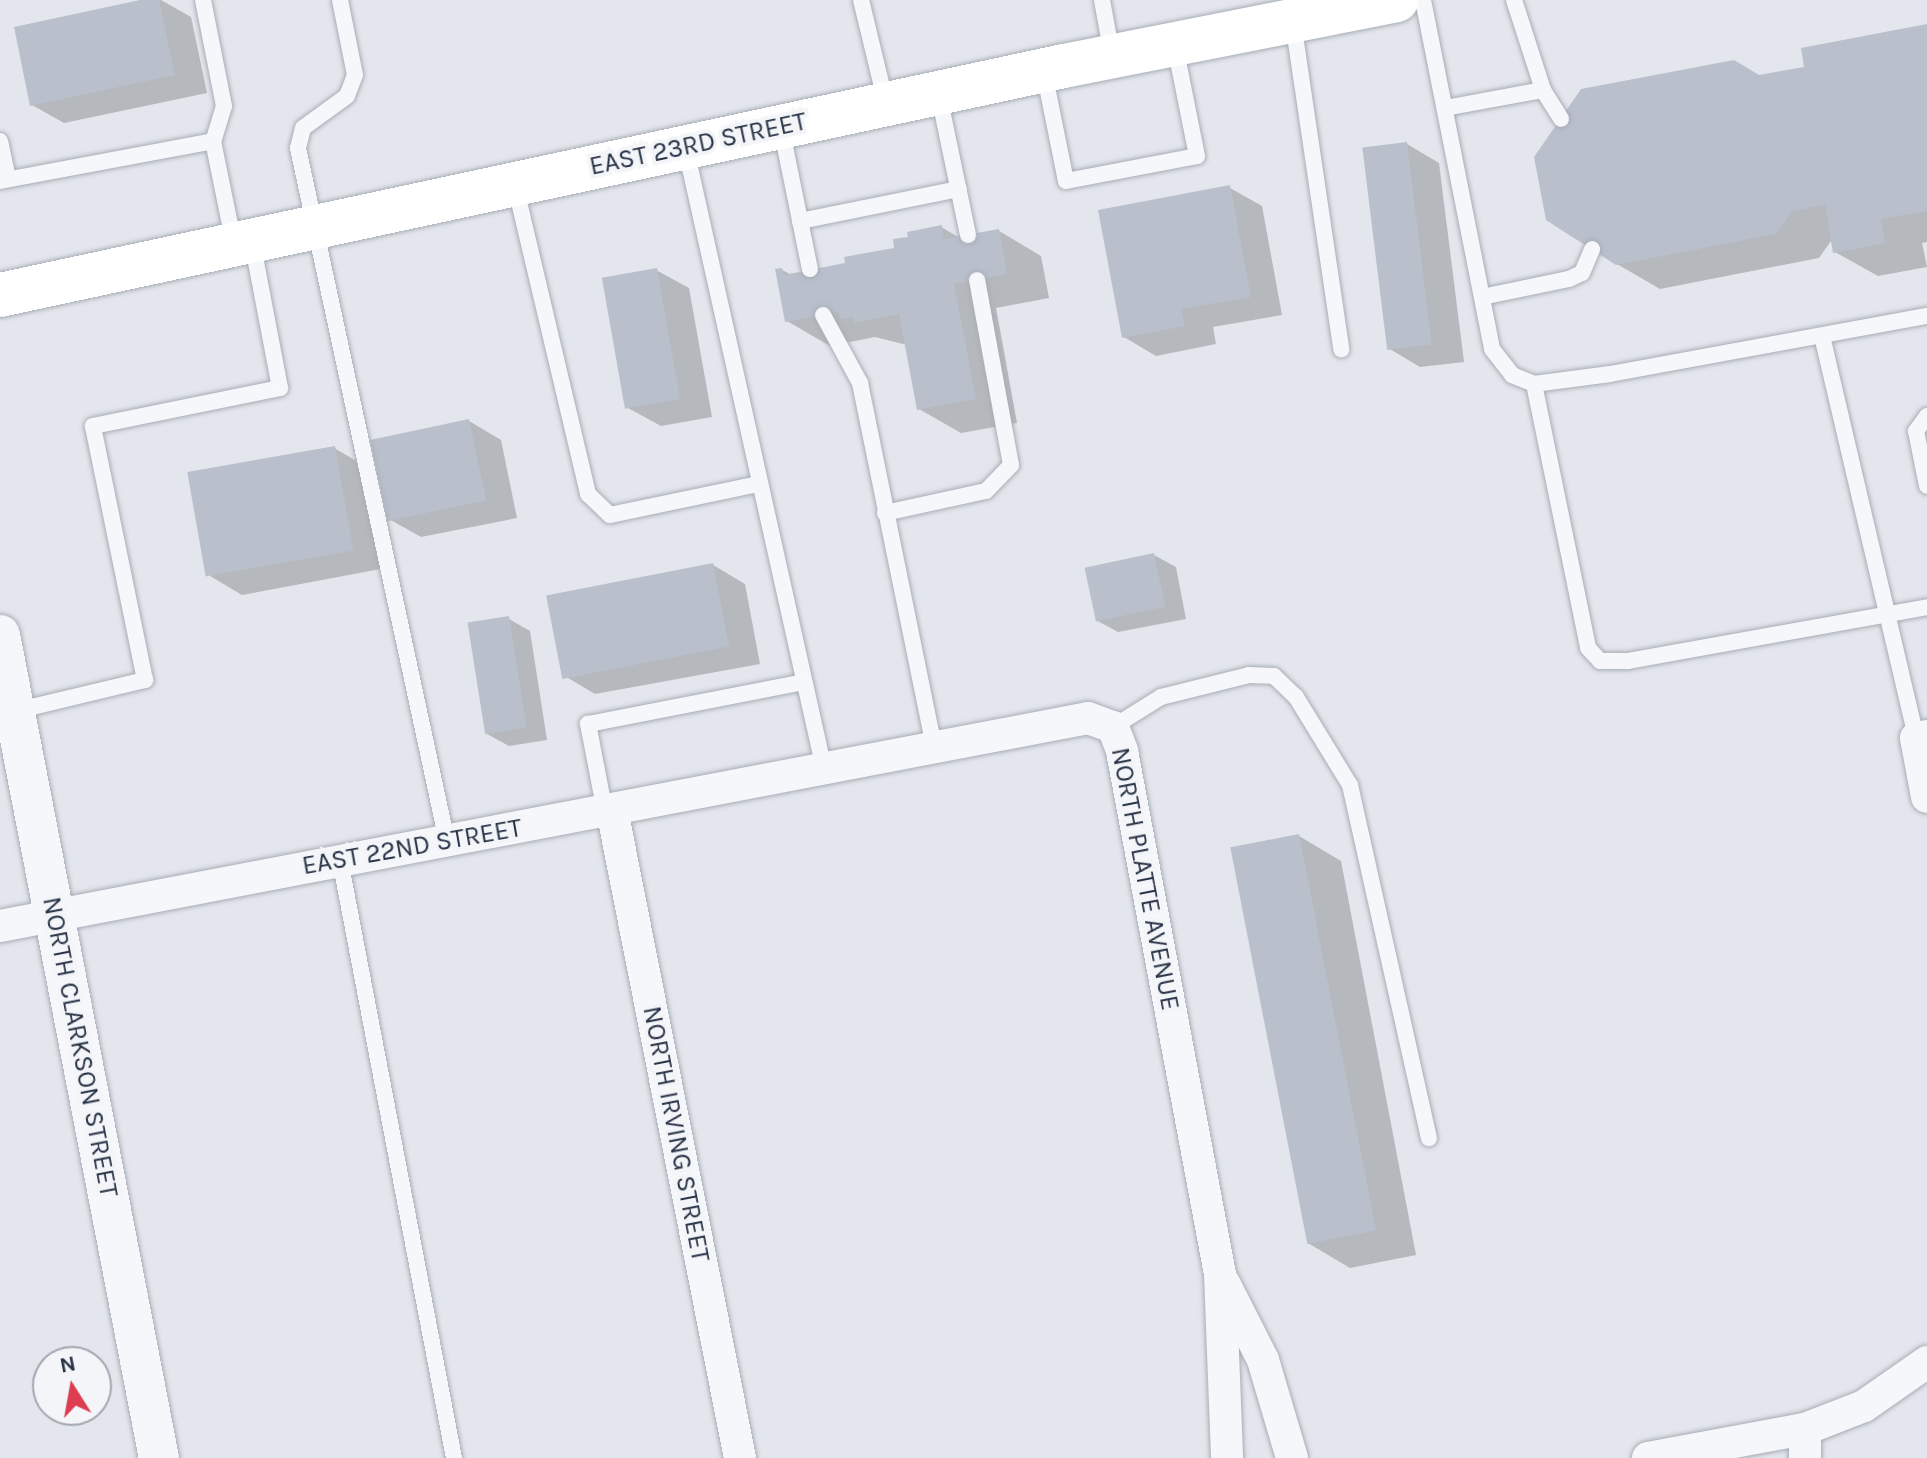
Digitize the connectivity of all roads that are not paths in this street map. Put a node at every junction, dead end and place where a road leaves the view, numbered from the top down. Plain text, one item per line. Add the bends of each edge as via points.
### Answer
1 (203, 0) edge
2 (340, 0) edge
3 (861, 0) edge
4 (1102, 0) edge
5 (1397, 0) edge
6 (1423, 0) edge
7 (1514, 0) edge
8 (1292, 21) junction
9 (1175, 44) junction
10 (1113, 56) junction
11 (1044, 70) junction
12 (1543, 90) junction
13 (938, 93) junction
14 (886, 103) junction
15 (1445, 108) junction
16 (1561, 119) dead end
17 (781, 126) junction
18 (0, 141) edge
19 (213, 141) junction
20 (685, 146) junction
21 (4, 180) edge
22 (514, 183) junction
23 (959, 189) junction
24 (800, 221) junction
25 (316, 226) junction
26 (968, 235) dead end
27 (243, 242) junction
28 (1592, 249) dead end
29 (810, 269) dead end
30 (977, 280) dead end
31 (0, 295) edge
32 (1482, 297) junction
33 (823, 315) dead end
34 (1927, 316) edge
35 (1822, 336) junction
36 (1341, 349) dead end
37 (1534, 384) junction
38 (1927, 416) edge
39 (759, 484) junction
40 (1927, 486) edge
41 (885, 513) junction
42 (1927, 607) edge
43 (1887, 614) junction
44 (0, 635) edge
45 (804, 682) junction
46 (15, 711) junction
47 (1113, 727) junction
48 (1921, 737) edge
49 (934, 748) junction
50 (824, 769) junction
51 (1927, 797) edge
52 (608, 811) junction
53 (447, 841) junction
54 (340, 860) junction
55 (55, 914) junction
56 (0, 926) edge
57 (1429, 1138) dead end
58 (1220, 1274) junction
59 (1927, 1362) edge
60 (1805, 1443) edge
61 (159, 1458) edge
62 (454, 1458) edge
63 (740, 1458) edge
64 (1227, 1458) edge
65 (1292, 1458) edge
66 (1648, 1458) edge

1 - 19 lane via 224,106
2 - 25 lane via 355,75 347,96 303,128 298,148
3 - 14 lane
4 - 10 lane
5 - 8 main road, EAST 23RD STREET
6 - 15 lane
7 - 12 lane
8 - 9 main road, EAST 23RD STREET
8 - 36 lane
9 - 10 main road, EAST 23RD STREET
9 - 11 lane via 1197,156 1066,181
10 - 11 main road, EAST 23RD STREET
11 - 13 main road, EAST 23RD STREET
12 - 15 lane
12 - 16 lane
13 - 14 main road, EAST 23RD STREET
13 - 23 lane
14 - 17 main road, EAST 23RD STREET
15 - 32 lane
17 - 20 main road, EAST 23RD STREET
17 - 24 lane
18 - 21 lane
19 - 21 lane
19 - 27 lane
20 - 22 main road, EAST 23RD STREET
20 - 39 lane
22 - 25 main road, EAST 23RD STREET
22 - 39 lane via 588,494 610,515
23 - 24 lane
23 - 26 lane
24 - 29 lane
25 - 27 main road, EAST 23RD STREET
25 - 53 lane
27 - 31 main road, EAST 23RD STREET
27 - 46 lane via 280,388 93,426 145,680
28 - 32 lane via 1582,273 1569,279
30 - 41 lane via 1011,465 986,491
32 - 37 lane via 1492,349 1512,375
33 - 41 lane via 860,383
34 - 35 lane
35 - 37 lane
35 - 43 lane
37 - 43 lane via 1588,648 1600,661 1628,661
38 - 40 lane via 1916,431
39 - 45 lane
41 - 49 lane
42 - 43 lane
43 - 48 lane
44 - 46 street, NORTH CLARKSON STREET
45 - 50 lane
45 - 52 lane via 588,724
46 - 55 street, NORTH CLARKSON STREET
47 - 49 street, NORTH PLATTE AVENUE via 1088,718
47 - 57 lane via 1161,697 1249,675 1274,676 1296,697 1350,785
47 - 58 street, NORTH PLATTE AVENUE via 1122,751
48 - 51 street
49 - 50 street, NORTH PLATTE AVENUE
50 - 52 street, EAST 22ND STREET
52 - 53 street, EAST 22ND STREET
52 - 63 street, NORTH IRVING STREET
53 - 54 street, EAST 22ND STREET
54 - 55 street, EAST 22ND STREET
54 - 62 lane
55 - 56 street, EAST 22ND STREET
55 - 61 street, NORTH CLARKSON STREET
58 - 64 street, NORTH PLATTE AVENUE
58 - 65 street, NORTH PLATTE AVENUE via 1263,1360
59 - 60 street
60 - 66 street

